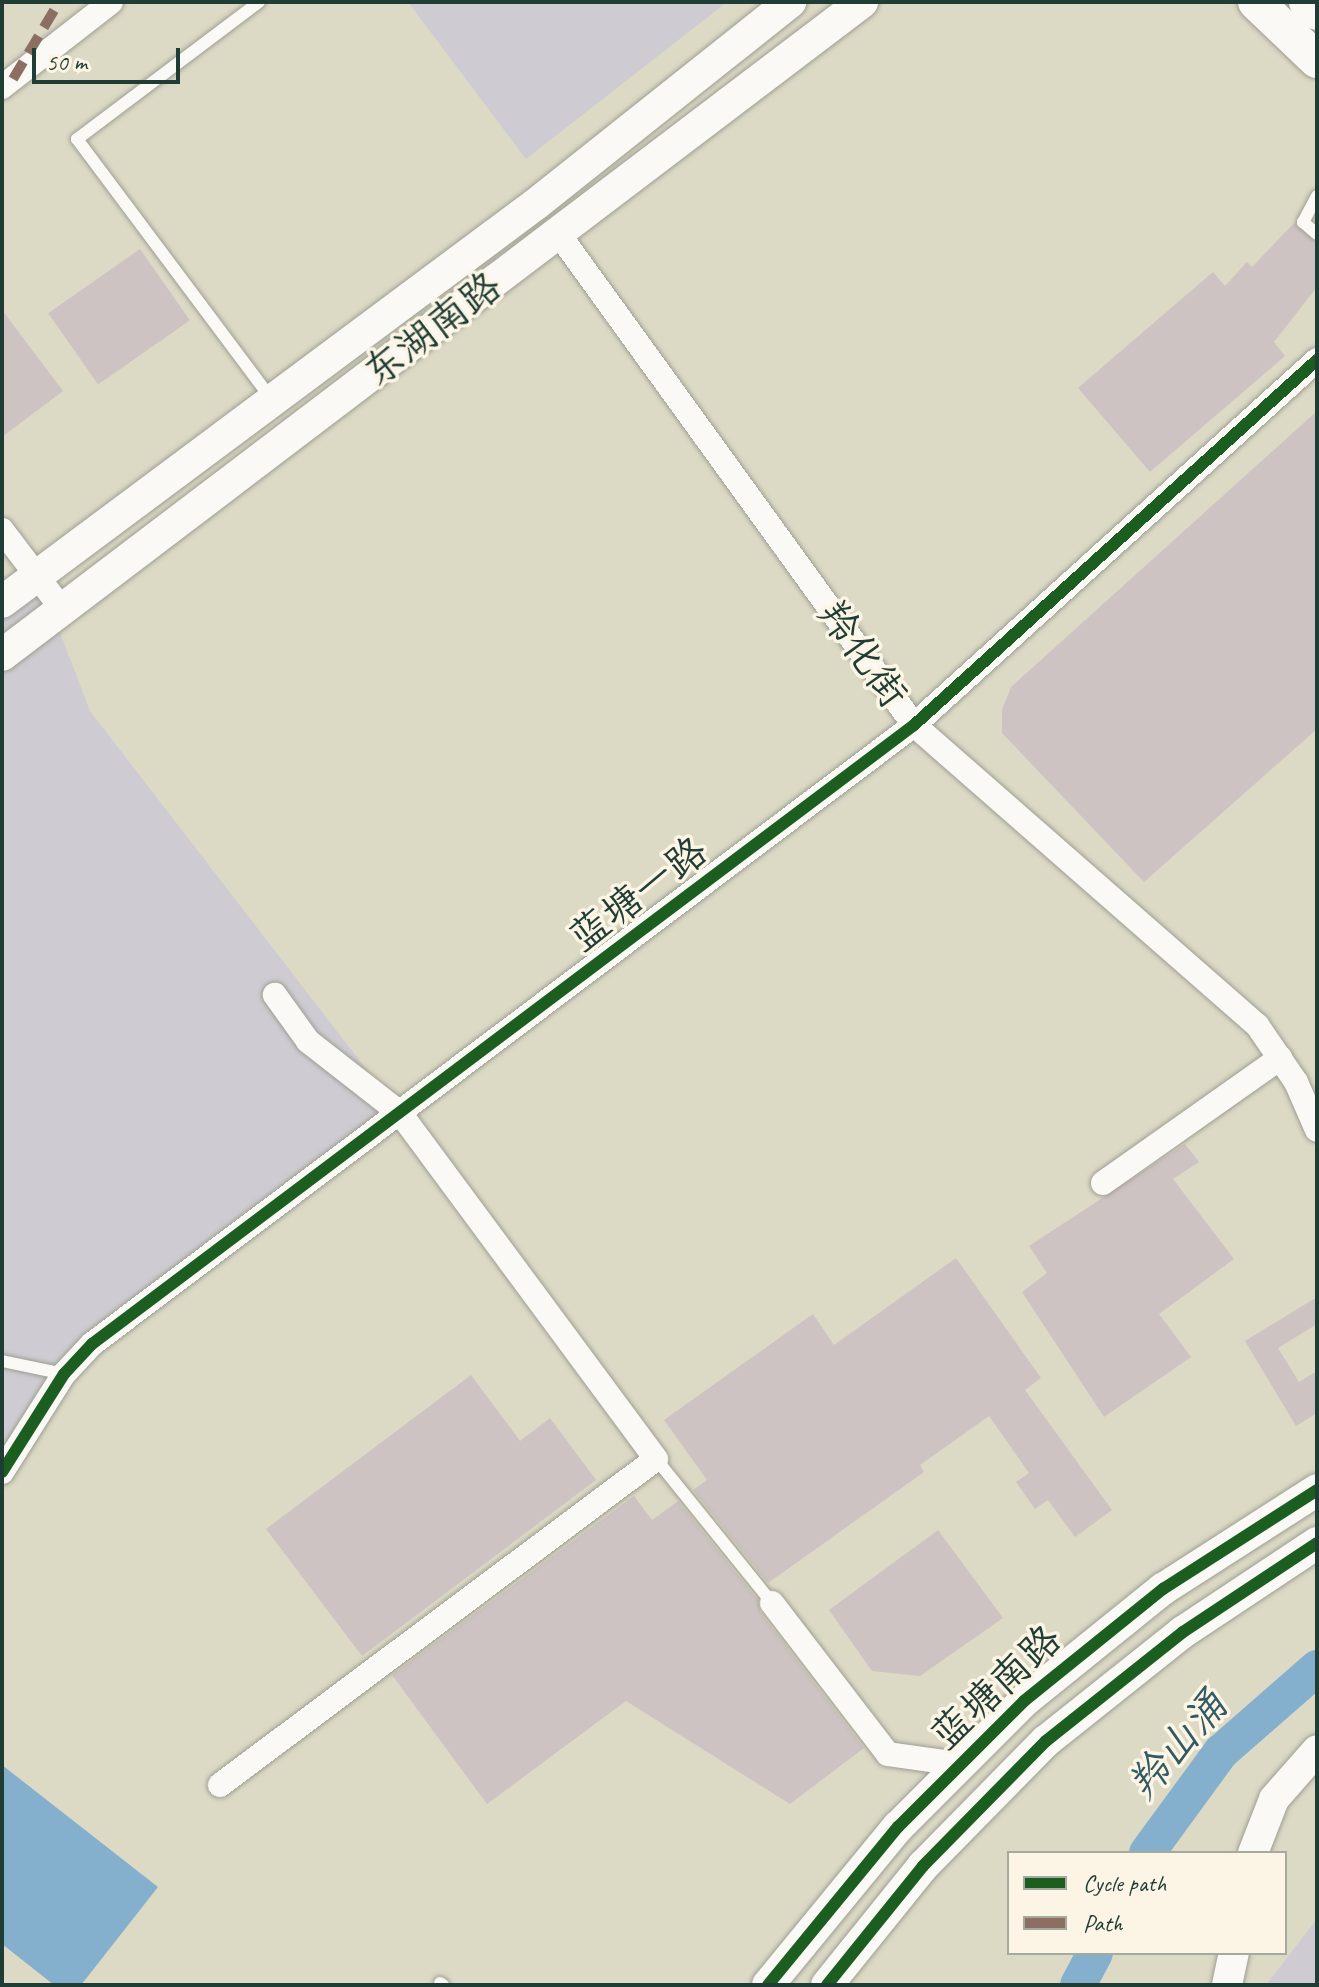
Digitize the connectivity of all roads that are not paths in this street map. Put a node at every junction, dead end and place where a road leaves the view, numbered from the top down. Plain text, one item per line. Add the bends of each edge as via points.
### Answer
1 (111, 2) edge
2 (259, 2) edge
3 (790, 2) edge
4 (1256, 2) edge
5 (1307, 2) edge
6 (855, 4) edge
7 (1317, 12) edge
8 (1317, 60) edge
9 (2, 87) edge
10 (1317, 196) edge
11 (558, 233) junction
12 (1317, 234) edge
13 (1317, 360) edge
14 (272, 400) junction
15 (2, 529) edge
16 (38, 575) junction
17 (2, 602) edge
18 (62, 609) junction
19 (2, 655) edge
20 (914, 725) junction
21 (275, 995) dead end
22 (1280, 1058) junction
23 (400, 1113) junction
24 (1317, 1130) edge
25 (1103, 1183) dead end
26 (2, 1361) edge
27 (64, 1374) junction
28 (656, 1459) junction
29 (2, 1472) edge
30 (1317, 1490) edge
31 (1317, 1543) edge
32 (772, 1603) joint
33 (1317, 1750) edge
34 (958, 1764) junction
35 (220, 1785) dead end
36 (1254, 1851) edge
37 (1234, 1955) edge
38 (768, 1985) edge
39 (827, 1985) edge
40 (1227, 1985) edge

1 - 9 street
2 - 14 lane via 77,139
3 - 14 main road, 东湖南路 via 536,204
4 - 8 main road
5 - 7 main road
6 - 11 main road, 东湖南路
10 - 12 lane via 1303,222
11 - 18 main road, 东湖南路
11 - 20 street, 羚化街
13 - 20 street, 蓝塘一路
14 - 16 main road, 东湖南路
15 - 16 street
16 - 17 main road, 东湖南路
16 - 18 street
18 - 19 main road, 东湖南路
20 - 22 street, 羚化街 via 1257,1025
20 - 23 street, 蓝塘一路
21 - 23 street via 308,1041
22 - 24 street, 羚化街
22 - 25 street
23 - 27 street, 蓝塘一路 via 92,1344
23 - 28 street
26 - 27 lane
27 - 29 street, 蓝塘一路
28 - 32 lane
28 - 35 street
30 - 34 main road, 蓝塘南路 via 1232,1542 1092,1642
31 - 39 main road, 蓝塘南路 via 1183,1632 1046,1741 923,1866
32 - 34 street via 888,1754
33 - 36 street via 1274,1799
34 - 38 main road, 蓝塘南路 via 837,1895
37 - 40 street

